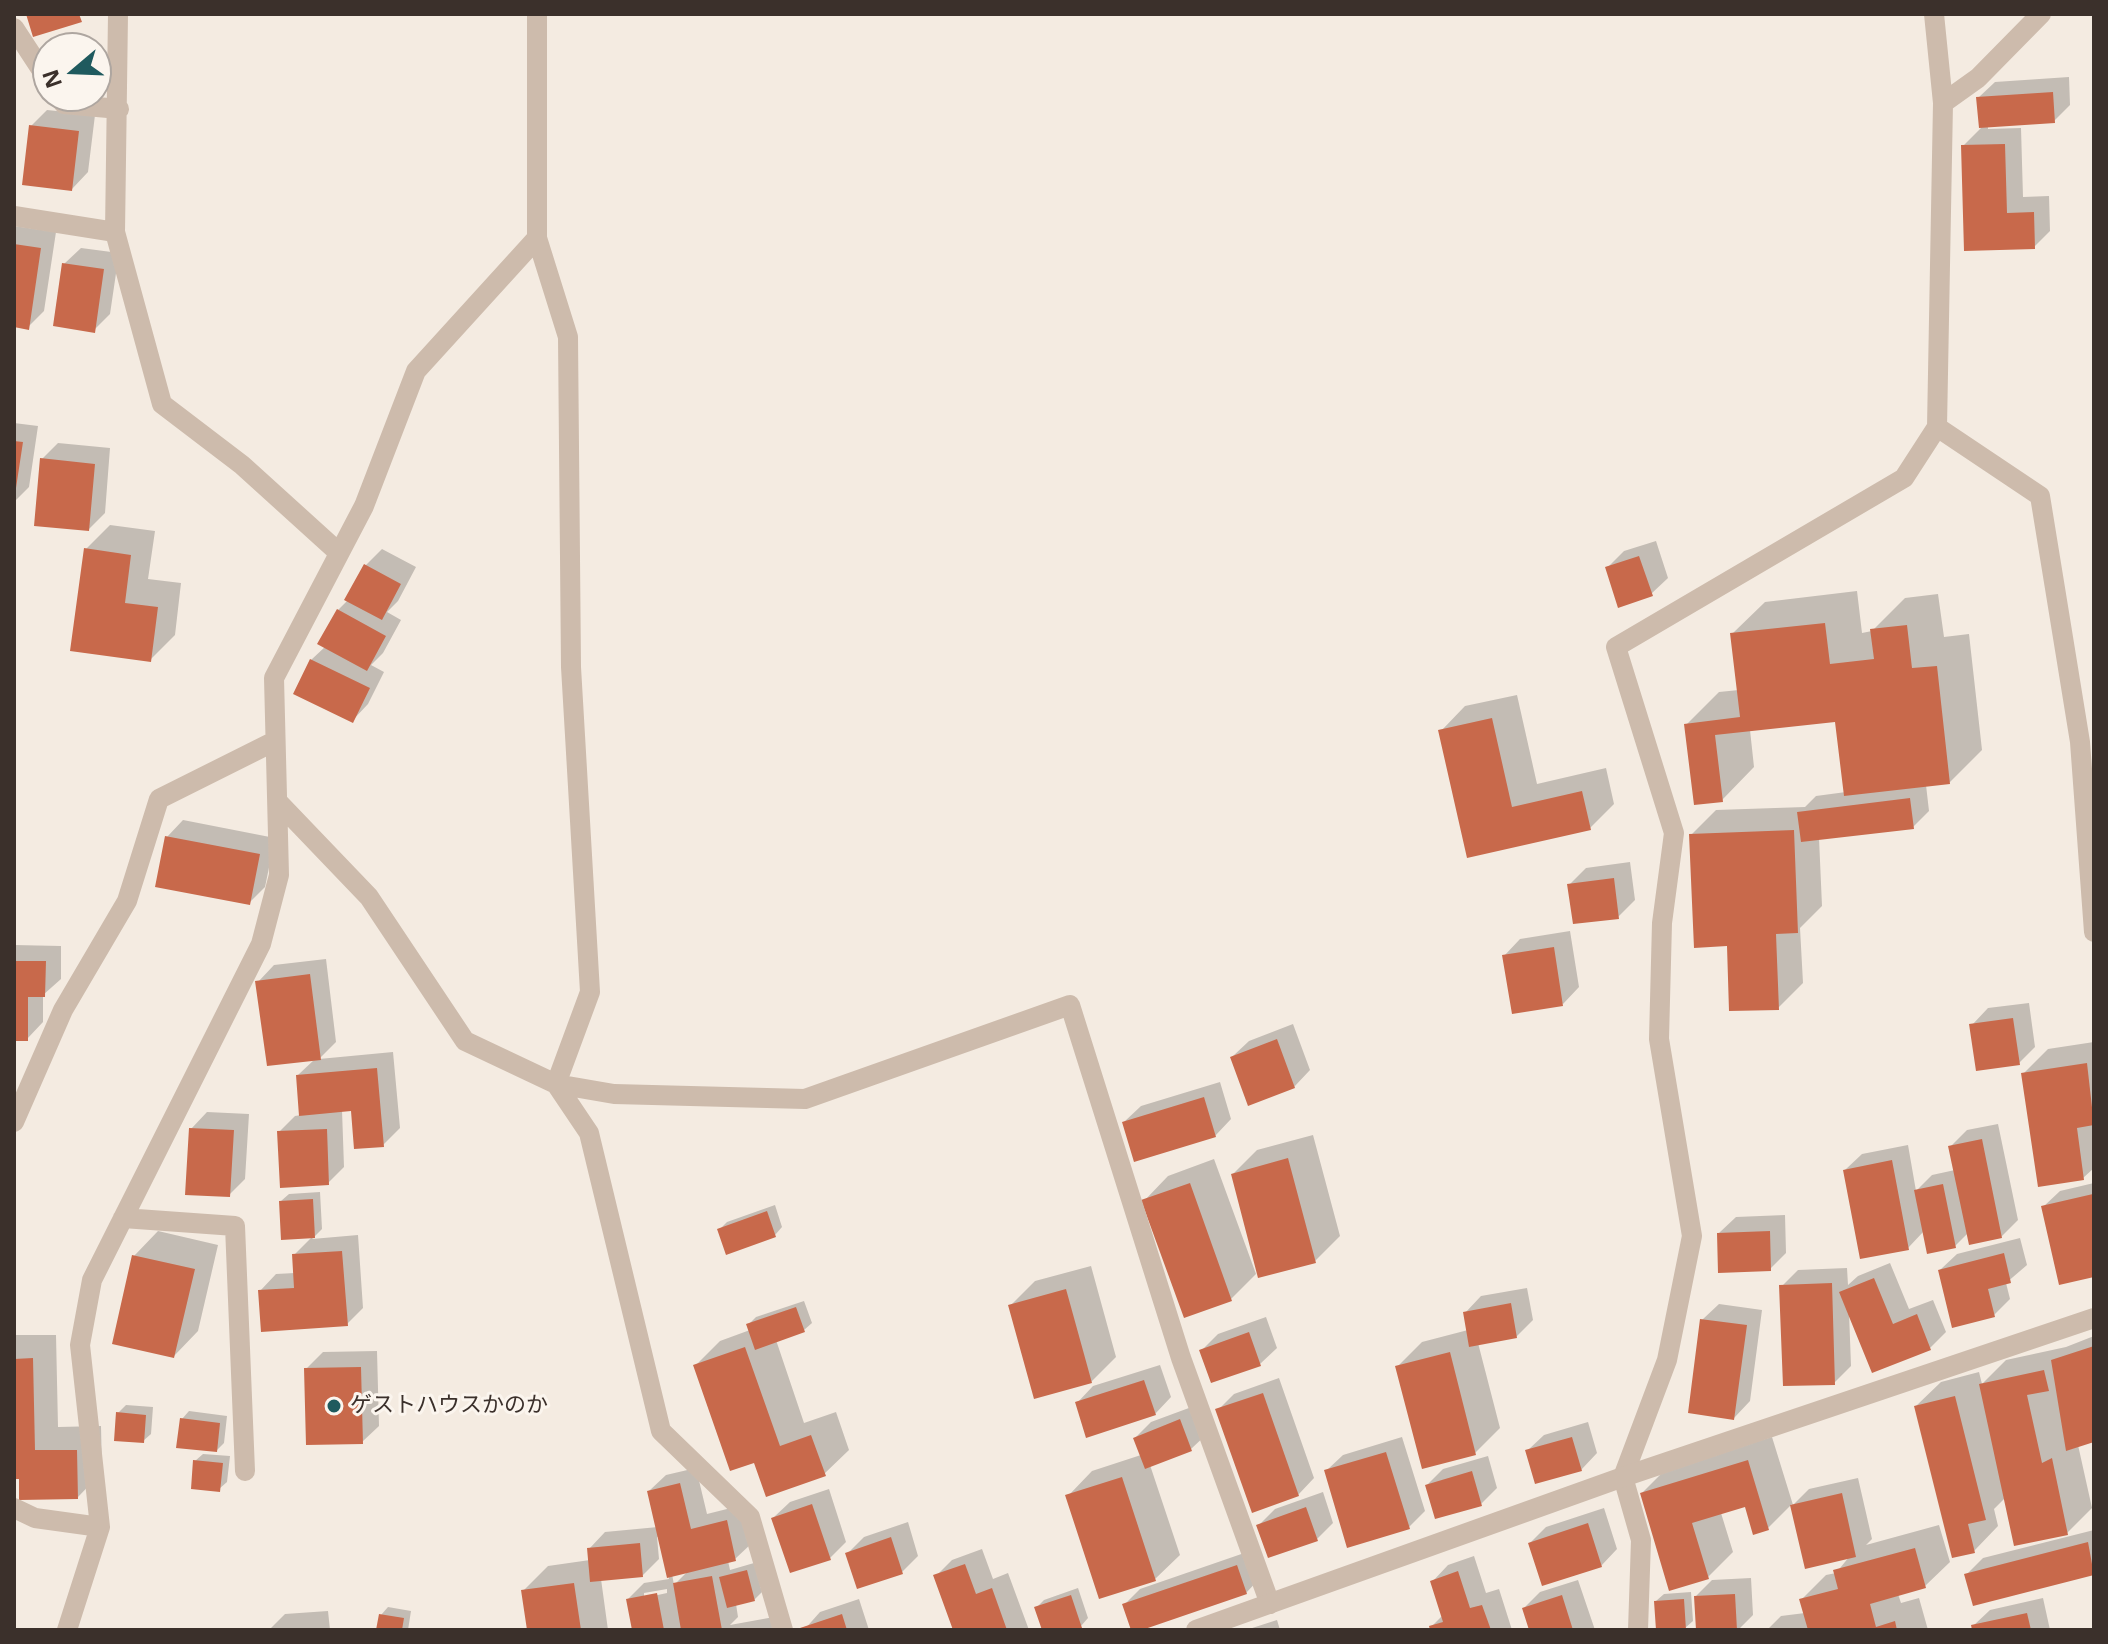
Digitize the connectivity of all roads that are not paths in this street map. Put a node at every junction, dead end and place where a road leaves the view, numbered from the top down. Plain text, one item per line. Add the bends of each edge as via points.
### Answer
1 (118, 14) edge
2 (537, 14) edge
3 (1934, 14) edge
4 (2041, 14) edge
5 (14, 28) edge
6 (32, 56) edge
7 (1943, 103) junction
8 (112, 108) edge
9 (119, 109) junction
10 (14, 216) edge
11 (115, 232) junction
12 (537, 238) junction
13 (1937, 427) junction
14 (338, 552) junction
15 (275, 741) junction
16 (278, 802) junction
17 (2094, 932) edge
18 (556, 1084) junction
19 (14, 1122) edge
20 (123, 1218) junction
21 (2094, 1318) edge
22 (245, 1471) dead end
23 (1623, 1477) junction
24 (14, 1508) edge
25 (100, 1527) junction
26 (1270, 1604) junction
27 (67, 1630) edge
28 (783, 1630) edge
29 (1196, 1630) edge
30 (1638, 1630) edge

1 - 9 street
2 - 12 street
3 - 7 street
4 - 7 street via 1978,78
5 - 6 street
7 - 13 street
8 - 9 street
9 - 11 street
10 - 11 street
11 - 14 street via 162,404 242,465
12 - 14 street via 416,371 364,506
12 - 18 street via 568,337 571,667 590,992
13 - 17 street via 2040,496 2080,742
13 - 23 street via 1904,478 1616,647 1674,833 1662,923 1659,1039 1692,1236 1667,1360
14 - 15 street via 274,678
15 - 16 street
15 - 19 street via 159,799 127,901 63,1010
16 - 18 street via 369,897 465,1041
16 - 20 street via 279,875 261,944
18 - 26 street via 614,1094 805,1099 1070,1005 1181,1358
18 - 28 street via 589,1133 661,1431 750,1517
20 - 22 street via 235,1226
20 - 25 street via 92,1280 80,1345
21 - 23 street
23 - 26 street
23 - 30 street via 1641,1540
24 - 25 street via 35,1518
25 - 27 street
26 - 29 street

